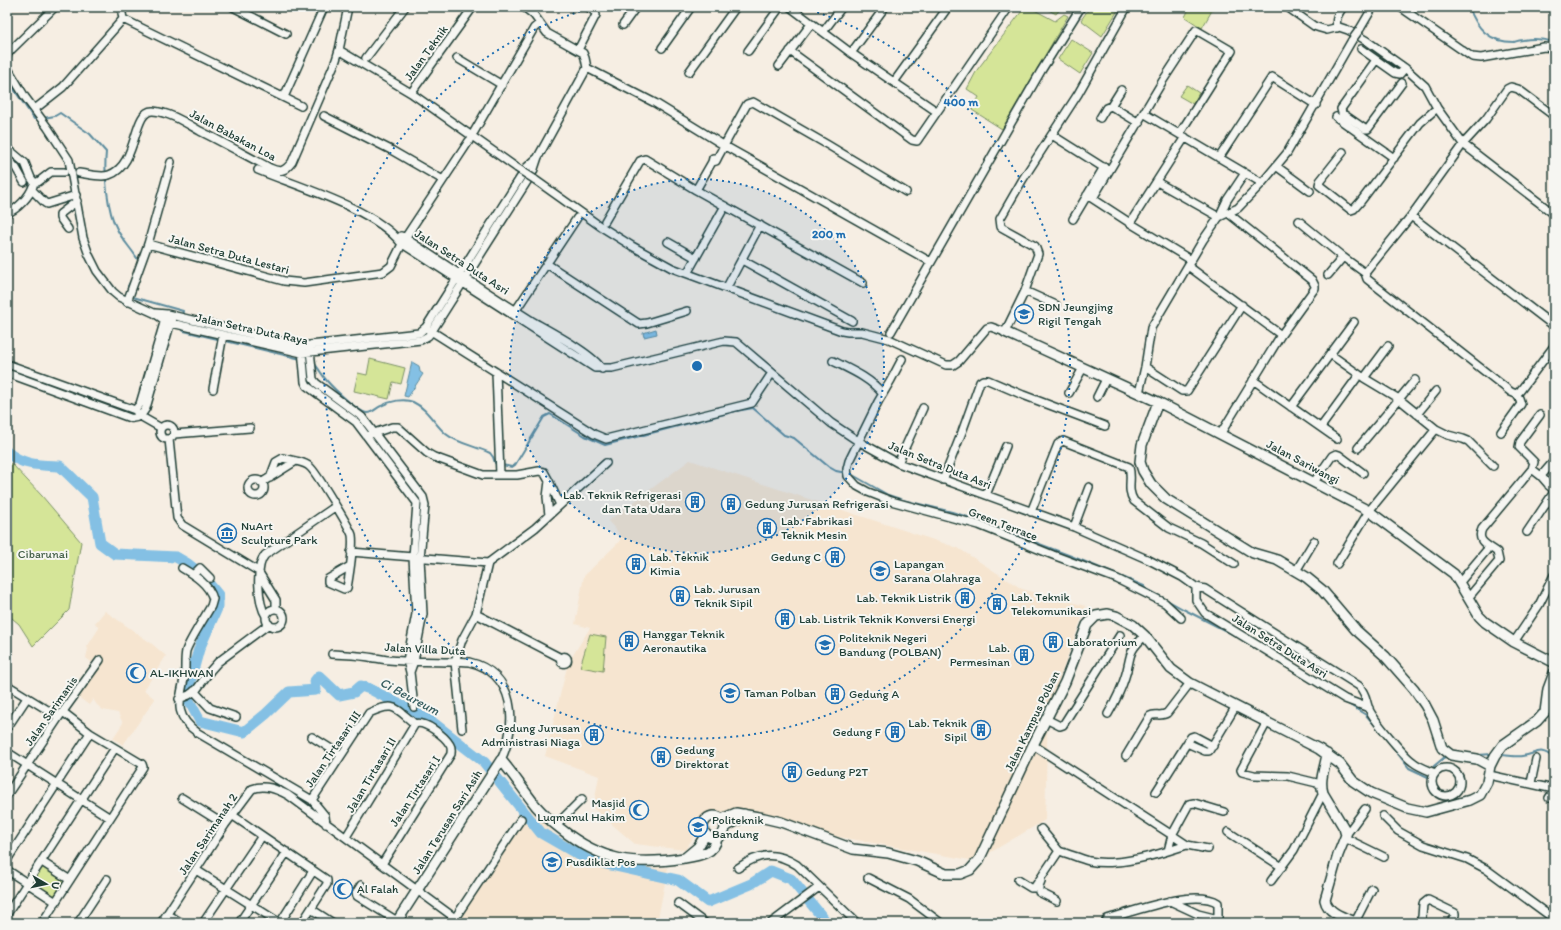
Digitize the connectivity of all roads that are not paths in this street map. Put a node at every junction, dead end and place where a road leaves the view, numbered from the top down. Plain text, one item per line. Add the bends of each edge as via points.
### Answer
1 (55, 7) edge
2 (121, 7) edge
3 (232, 7) edge
4 (324, 7) edge
5 (348, 7) edge
6 (405, 7) edge
7 (473, 7) edge
8 (524, 7) edge
9 (588, 7) edge
10 (636, 7) edge
11 (691, 7) edge
12 (736, 7) edge
13 (780, 7) edge
14 (790, 7) edge
15 (842, 7) edge
16 (885, 7) edge
17 (948, 7) edge
18 (1009, 7) edge
19 (1081, 7) edge
20 (1127, 7) edge
21 (1287, 7) edge
22 (1343, 7) edge
23 (1373, 7) edge
24 (1400, 7) edge
25 (123, 19) junction
26 (540, 23) junction
27 (811, 24) junction
28 (624, 25) dead end
29 (1337, 28) junction
30 (823, 32) junction
31 (286, 34) dead end
32 (662, 48) dead end
33 (1554, 48) edge
34 (1360, 49) dead end
35 (340, 50) junction
36 (578, 50) junction
37 (748, 51) dead end
38 (790, 51) junction
39 (851, 53) junction
40 (7, 55) edge
41 (366, 58) dead end
42 (458, 58) dead end
43 (1376, 60) junction
44 (779, 66) dead end
45 (7, 67) edge
46 (587, 68) junction
47 (1405, 68) junction
48 (689, 72) dead end
49 (894, 82) junction
50 (1402, 83) dead end
51 (502, 85) junction
52 (1121, 90) dead end
53 (410, 93) junction
54 (284, 98) junction
55 (1316, 105) junction
56 (301, 106) dead end
57 (1111, 106) junction
58 (1438, 108) junction
59 (35, 109) junction
60 (936, 111) junction
61 (1144, 114) junction
62 (324, 116) dead end
63 (1554, 116) edge
64 (1336, 117) dead end
65 (1100, 118) dead end
66 (1139, 123) junction
67 (474, 132) dead end
68 (1182, 135) junction
69 (1052, 136) junction
70 (469, 141) dead end
71 (1463, 144) junction
72 (723, 145) junction
73 (7, 148) edge
74 (1343, 152) dead end
75 (7, 158) edge
76 (1219, 158) junction
77 (1394, 158) junction
78 (171, 162) dead end
79 (1276, 166) junction
80 (1107, 169) junction
81 (258, 170) dead end
82 (64, 172) dead end
83 (79, 173) dead end
84 (1245, 173) junction
85 (443, 180) junction
86 (24, 182) dead end
87 (34, 182) junction
88 (1157, 182) junction
89 (1262, 183) junction
90 (32, 190) junction
91 (696, 190) junction
92 (1310, 191) dead end
93 (906, 192) dead end
94 (1090, 197) junction
95 (76, 198) junction
96 (724, 206) junction
97 (7, 213) edge
98 (1228, 213) junction
99 (1554, 214) edge
100 (1411, 216) junction
101 (1219, 217) junction
102 (577, 218) dead end
103 (1073, 219) dead end
104 (605, 221) dead end
105 (1299, 221) dead end
106 (1130, 223) junction
107 (760, 226) junction
108 (68, 229) dead end
109 (403, 240) junction
110 (668, 242) dead end
111 (148, 244) junction
112 (1343, 257) junction
113 (696, 258) junction
114 (742, 260) junction
115 (931, 262) junction
116 (1189, 263) junction
117 (546, 264) junction
118 (689, 270) dead end
119 (1366, 273) junction
120 (1328, 275) dead end
121 (461, 278) junction
122 (863, 283) dead end
123 (728, 285) dead end
124 (1025, 291) junction
125 (127, 302) junction
126 (499, 303) junction
127 (1056, 305) dead end
128 (1242, 305) junction
129 (516, 310) junction
130 (687, 311) dead end
131 (169, 318) junction
132 (852, 321) dead end
133 (1354, 322) dead end
134 (529, 323) junction
135 (1554, 326) edge
136 (429, 329) junction
137 (892, 332) dead end
138 (1005, 332) junction
139 (223, 335) junction
140 (1281, 335) junction
141 (1388, 346) dead end
142 (1554, 346) edge
143 (302, 349) junction
144 (310, 349) junction
145 (1330, 354) junction
146 (902, 359) dead end
147 (833, 361) dead end
148 (1146, 367) junction
149 (1083, 368) junction
150 (8, 369) edge
151 (496, 372) junction
152 (772, 373) junction
153 (1362, 377) junction
154 (1106, 379) junction
155 (1253, 380) junction
156 (1415, 380) dead end
157 (213, 390) dead end
158 (1436, 391) dead end
159 (1069, 393) dead end
160 (1139, 393) junction
161 (87, 394) junction
162 (883, 394) junction
163 (1516, 394) junction
164 (1097, 397) dead end
165 (1399, 399) junction
166 (84, 401) junction
167 (1158, 402) junction
168 (1291, 407) junction
169 (922, 408) dead end
170 (134, 410) junction
171 (1417, 414) junction
172 (1540, 415) dead end
173 (140, 416) junction
174 (1105, 426) dead end
175 (1321, 427) junction
176 (160, 428) junction
177 (250, 428) dead end
178 (1436, 429) junction
179 (1501, 432) dead end
180 (1220, 433) junction
181 (371, 434) junction
182 (172, 437) junction
183 (1337, 439) dead end
184 (858, 441) junction
185 (1006, 446) dead end
186 (1358, 448) dead end
187 (1554, 461) edge
188 (606, 463) dead end
189 (898, 463) junction
190 (1493, 466) dead end
191 (1532, 469) junction
192 (1363, 473) dead end
193 (500, 475) junction
194 (1541, 476) junction
195 (1554, 479) edge
196 (943, 480) junction
197 (550, 481) junction
198 (1314, 482) junction
199 (261, 483) dead end
200 (1089, 487) dead end
201 (1552, 490) edge
202 (986, 495) junction
203 (560, 505) junction
204 (336, 506) junction
205 (1369, 511) junction
206 (1031, 512) junction
207 (549, 514) junction
208 (1074, 528) junction
209 (1527, 532) dead end
210 (1314, 542) dead end
211 (1486, 551) dead end
212 (351, 552) junction
213 (416, 558) junction
214 (488, 563) junction
215 (1234, 564) dead end
216 (1337, 564) dead end
217 (350, 566) dead end
218 (182, 568) dead end
219 (258, 571) junction
220 (1296, 571) junction
221 (195, 572) junction
222 (1554, 575) edge
223 (210, 578) dead end
224 (1460, 582) junction
225 (1196, 587) junction
226 (1468, 598) junction
227 (276, 609) junction
228 (476, 614) junction
229 (266, 616) junction
230 (1181, 618) dead end
231 (269, 624) junction
232 (1120, 635) dead end
233 (1145, 636) junction
234 (1514, 642) junction
235 (332, 654) dead end
236 (560, 658) dead end
237 (100, 660) dead end
238 (410, 661) junction
239 (455, 662) junction
240 (1554, 662) edge
241 (1554, 673) edge
242 (1190, 683) junction
243 (7, 685) edge
244 (187, 695) junction
245 (27, 698) junction
246 (1236, 706) junction
247 (414, 707) dead end
248 (1368, 708) junction
249 (1108, 714) dead end
250 (61, 715) junction
251 (236, 717) dead end
252 (1046, 719) junction
253 (1267, 722) junction
254 (415, 724) junction
255 (7, 728) edge
256 (462, 729) dead end
257 (90, 733) junction
258 (312, 737) dead end
259 (1033, 745) junction
260 (115, 748) junction
261 (7, 752) edge
262 (1327, 754) junction
263 (341, 755) junction
264 (1126, 756) dead end
265 (1536, 759) dead end
266 (499, 763) junction
267 (27, 765) junction
268 (1490, 770) junction
269 (1435, 773) dead end
270 (1531, 783) junction
271 (57, 784) junction
272 (1321, 784) junction
273 (1554, 790) edge
274 (1156, 792) dead end
275 (1323, 793) junction
276 (7, 795) edge
277 (182, 798) dead end
278 (1549, 798) dead end
279 (582, 799) dead end
280 (82, 800) junction
281 (312, 800) junction
282 (1365, 809) dead end
283 (1224, 812) dead end
284 (232, 815) junction
285 (1383, 816) dead end
286 (110, 818) junction
287 (521, 819) dead end
288 (724, 823) junction
289 (326, 824) junction
290 (225, 825) junction
291 (556, 825) junction
292 (1041, 829) dead end
293 (1228, 832) dead end
294 (706, 834) junction
295 (1172, 835) junction
296 (262, 836) junction
297 (1346, 836) junction
298 (346, 837) junction
299 (717, 838) junction
300 (1187, 845) junction
301 (1208, 850) dead end
302 (1059, 851) junction
303 (1168, 851) junction
304 (287, 852) junction
305 (686, 857) junction
306 (1384, 857) dead end
307 (7, 860) edge
308 (42, 862) junction
309 (382, 864) junction
310 (1282, 867) junction
311 (738, 868) dead end
312 (7, 870) edge
313 (196, 870) junction
314 (313, 871) junction
315 (1043, 875) junction
316 (868, 878) dead end
317 (107, 879) dead end
318 (70, 880) junction
319 (1018, 880) dead end
320 (1271, 882) dead end
321 (27, 883) junction
322 (362, 885) dead end
323 (819, 887) junction
324 (226, 888) junction
325 (1372, 889) dead end
326 (418, 890) junction
327 (1057, 901) dead end
328 (1170, 901) junction
329 (56, 902) junction
330 (678, 903) dead end
331 (251, 904) junction
332 (311, 909) junction
333 (7, 914) edge
334 (167, 914) junction
335 (1554, 919) edge
336 (44, 921) edge
337 (1218, 921) edge
338 (396, 922) edge
339 (1105, 922) edge
340 (1356, 922) edge
341 (52, 923) edge
342 (78, 923) edge
343 (161, 923) edge
344 (182, 923) edge
345 (203, 923) edge
346 (239, 923) edge
347 (280, 923) edge
348 (302, 923) edge
349 (333, 923) edge
350 (705, 923) edge
351 (771, 923) edge
352 (857, 923) edge
353 (941, 923) edge
354 (1419, 923) edge
355 (1450, 923) edge

1 - 40 street
2 - 25 street
3 - 31 street
4 - 54 street
5 - 35 street
6 - 41 street
7 - 53 street, Jalan Teknik
8 - 26 street
9 - 36 street via 596,15
10 - 28 street
11 - 32 street
12 - 48 street
13 - 37 street
14 - 27 street
15 - 30 street
16 - 39 street
17 - 49 street
18 - 60 street
19 - 115 street via 1041,71
20 - 69 street
21 - 29 street via 1314,26 1328,30
22 - 29 street via 1337,17
23 - 55 street, bridge
24 - 33 street via 1472,57 1481,58 1544,47
25 - 54 street
25 - 59 street via 63,87
26 - 36 street via 547,33
26 - 51 street via 534,28
27 - 30 street
27 - 38 street
29 - 47 street via 1344,28 1360,36
30 - 39 street
34 - 43 street
35 - 53 street
35 - 83 street, Jalan Babakan Loa via 292,162 282,171 262,164 183,121 153,111 146,113 141,119 132,150 125,164 118,170 106,176
36 - 46 street via 585,58
38 - 44 street
38 - 60 street via 912,140 917,141 920,138
39 - 49 street
42 - 51 street
43 - 47 street via 1395,73 1400,74
43 - 50 street via 1341,109 1342,113 1368,130
45 - 59 street
46 - 72 street via 655,103
46 - 121 street via 538,157 527,167 519,187
47 - 58 street via 1425,86
49 - 60 street
51 - 67 street
52 - 57 street
53 - 138 street, bridge via 600,226 672,268 842,331 862,332 890,339 948,365 959,361 987,328
54 - 56 street
55 - 76 street via 1272,77
55 - 79 street via 1287,153
57 - 65 street via 1106,108
57 - 66 street
58 - 71 street
58 - 77 street via 1420,123
59 - 95 street via 69,160
61 - 66 street
61 - 68 street
61 - 68 street via 1196,30 1232,51
62 - 85 street
63 - 71 street via 1518,89 1511,87 1504,92 1486,119
64 - 77 street
66 - 80 street
68 - 76 street
68 - 88 street
69 - 80 street
69 - 124 street via 1000,219 1001,227 1035,246 1037,251
70 - 85 street, Jalan Setra Duta Lestari
71 - 99 street
71 - 100 street
72 - 91 street
72 - 93 street via 747,104 752,102
72 - 115 street
73 - 87 street via 25,163
74 - 77 street via 1320,181 1320,185 1351,210
75 - 86 street
76 - 84 street
78 - 111 street
79 - 89 street
79 - 92 street
80 - 94 street
81 - 109 street, Jalan Setra Duta Asri via 344,204
82 - 87 street via 51,172 38,182
84 - 89 street
84 - 101 street
85 - 109 street, Jalan Setra Duta Lestari
87 - 90 street
88 - 101 street
88 - 106 street
89 - 98 street via 1238,208
90 - 95 street via 47,204
90 - 97 street via 16,209
91 - 96 street
91 - 104 street via 645,159 642,160
94 - 103 street
94 - 106 street
95 - 108 street via 60,214
95 - 125 street via 83,238 89,255 104,282
96 - 107 street
96 - 113 street
98 - 101 street
98 - 140 street via 1314,283 1314,291
100 - 119 street
100 - 135 street
101 - 116 street
102 - 117 street
105 - 112 street
106 - 116 street
107 - 114 street
107 - 122 street
109 - 111 street, Jalan Setra Duta Lestari via 391,266 383,272 304,283 284,281
109 - 121 street, Jalan Setra Duta Asri
110 - 113 street
111 - 125 street
112 - 119 street
112 - 120 street
113 - 118 street
114 - 123 street
114 - 132 street
115 - 137 street
116 - 128 street
116 - 148 street via 1151,328
117 - 129 street
117 - 130 street via 639,324
119 - 163 street via 1367,279
121 - 126 street, Jalan Setra Duta Asri
121 - 136 street
124 - 127 street
124 - 138 street
125 - 131 street
126 - 129 street, Jalan Setra Duta Asri
126 - 134 street, Jalan Setra Duta Asri
128 - 140 street
128 - 148 street via 1187,391 1182,391
129 - 134 street, Jalan Setra Duta Asri
131 - 139 street, Jalan Setra Duta Raya
131 - 143 street, Jalan Setra Duta Raya
131 - 170 street via 140,404
131 - 173 street via 146,408
133 - 145 street
134 - 152 street, Jalan Setra Duta Asri via 598,363 602,369 730,341 736,342
136 - 144 street, Jalan Setra Duta Raya via 417,334
136 - 151 street
138 - 149 street, Jalan Sariwangi
139 - 143 street, Jalan Setra Duta Raya
139 - 157 street
140 - 155 street
141 - 153 street
142 - 163 street
143 - 144 street, Jalan Setra Duta Raya
143 - 181 street via 307,386
144 - 181 street via 313,379 362,417
145 - 153 street
145 - 168 street
146 - 162 street
147 - 162 street via 876,385
148 - 160 street
149 - 154 street, Jalan Sariwangi
149 - 159 street
150 - 161 street
150 - 166 street
151 - 152 street via 606,439 752,403
151 - 193 street
152 - 184 street, Jalan Setra Duta Asri via 831,423
153 - 165 street
153 - 175 street
154 - 160 street, Jalan Sariwangi
154 - 164 street
155 - 168 street
155 - 180 street
156 - 165 street
158 - 171 street
160 - 167 street, Jalan Sariwangi
161 - 166 street
161 - 170 street
162 - 184 street
163 - 179 street via 1520,404
165 - 171 street
165 - 186 street
166 - 173 street via 130,418
167 - 180 street, Jalan Sariwangi
167 - 220 street via 1142,445 1140,462 1151,484 1166,499 1253,553 1277,560
168 - 175 street
169 - 189 street
170 - 173 street
171 - 178 street
172 - 191 street via 1519,447 1534,462
173 - 176 street
174 - 196 street via 983,380 980,382
175 - 183 street
176 - 182 street via 161,436 165,439
176 - 182 street via 165,424 170,425 174,428
177 - 182 street
178 - 190 street via 1468,442
178 - 205 street
180 - 198 street, Jalan Sariwangi
181 - 193 street via 398,427 434,457 483,475
181 - 213 street via 416,503
182 - 219 street via 177,518 182,525
184 - 189 street, Jalan Setra Duta Asri
184 - 230 street, Green Terrace via 847,469 848,476 857,486 892,501 979,525 1117,579 1165,603
185 - 202 street
187 - 194 street
188 - 203 street
189 - 196 street, Jalan Setra Duta Asri
191 - 194 street
191 - 226 street via 1482,529 1480,540 1497,552 1499,561
192 - 198 street via 1336,454
193 - 197 street via 538,471 544,472
194 - 201 street
195 - 201 street
196 - 202 street, Jalan Setra Duta Asri
197 - 203 street
197 - 207 street via 547,497
198 - 205 street, Jalan Sariwangi
199 - 204 street via 296,461 312,468
200 - 208 street
201 - 209 street
202 - 206 street, Jalan Setra Duta Asri
203 - 207 street
204 - 212 street via 351,532
204 - 219 street via 265,555 261,559
205 - 216 street
205 - 224 street, Jalan Sariwangi via 1448,568
206 - 208 street, Jalan Setra Duta Asri
206 - 215 street via 1058,444 1063,442 1129,467 1129,488 1134,501 1169,528 1201,542
207 - 214 street via 535,528
208 - 225 street, Jalan Setra Duta Asri via 1149,560
210 - 220 street
211 - 224 street
212 - 213 street
212 - 217 street
213 - 214 street
213 - 238 street via 416,614
214 - 228 street
218 - 221 street
219 - 227 street via 276,600
219 - 229 street via 261,601
220 - 268 street via 1322,590 1356,630 1374,644 1414,689 1433,720 1442,748 1451,754 1483,761
221 - 223 street via 200,568
221 - 244 street via 213,599 186,650 184,677
222 - 234 street via 1539,605
224 - 226 street, Jalan Sariwangi
225 - 248 street, Jalan Setra Duta Asri via 1205,589 1359,686 1367,697
225 - 248 street, Jalan Setra Duta Asri via 1196,600 1205,613 1345,698
226 - 234 street, Jalan Sariwangi via 1485,622
227 - 229 street
227 - 231 street via 282,614 283,620 275,627
228 - 236 street
228 - 239 street via 462,640
229 - 231 street
231 - 244 street via 218,662
232 - 252 street via 1063,725
233 - 242 street, Jalan Kampus Polban via 1171,669
233 - 249 street via 1131,653 1122,687
233 - 252 street, Jalan Kampus Polban via 1133,625 1116,616 1096,616 1088,625 1065,682
234 - 240 street, Jalan Sariwangi
235 - 238 street, Jalan Villa Duta
237 - 250 street, Jalan Sarimanis
238 - 239 street, Jalan Villa Duta
238 - 247 street
239 - 256 street
239 - 266 street, Jalan Villa Duta via 467,662 487,669 506,692 511,724
241 - 268 street, Jalan Kampus Polban via 1548,689 1545,712 1537,721 1503,745 1495,756
242 - 246 street, Jalan Kampus Polban
242 - 264 street via 1167,713 1150,716
243 - 245 street
244 - 251 street via 210,708
244 - 281 street via 180,709 191,728
245 - 250 street
245 - 255 street
246 - 253 street, Jalan Kampus Polban
246 - 274 street via 1212,746 1194,736 1191,737
248 - 269 street, Jalan Setra Duta Asri via 1412,762
250 - 257 street
250 - 267 street, Jalan Sarimanis
252 - 259 street, Jalan Kampus Polban
253 - 262 street, Jalan Kampus Polban
253 - 272 street via 1242,772 1288,776
254 - 263 street, Jalan Tirtasari III via 395,708 383,706 366,716
254 - 298 street, Jalan Tirtasari II
254 - 309 street, Jalan Tirtasari I via 422,723 439,734 449,743 452,750
257 - 260 street
257 - 271 street
258 - 263 street
259 - 288 street, Jalan Kampus Polban via 979,860 970,870 960,874 946,874 917,861 888,853 853,849 781,822 744,814 736,813
259 - 295 street
260 - 280 street
260 - 286 street via 143,767
261 - 267 street
262 - 268 street, Jalan Kampus Polban via 1362,788 1394,803 1426,812 1477,797 1485,788
262 - 272 street
263 - 281 street, Jalan Tirtasari III
265 - 270 street
266 - 291 street
266 - 326 street, Jalan Terusan Sari Asih
267 - 271 street
267 - 276 street, Jalan Sarimanis
268 - 270 street
270 - 273 street
271 - 280 street
271 - 307 street
272 - 275 street
273 - 278 street
275 - 297 street via 1344,828
275 - 310 street via 1294,850
277 - 290 street
279 - 291 street
280 - 286 street
280 - 308 street
281 - 289 street via 325,816
282 - 297 street
283 - 295 street via 1191,803
284 - 289 street, Jalan Sarimanah 2 via 252,789 263,786 288,795
284 - 290 street, Jalan Sarimanah 2
284 - 296 street
285 - 335 street via 1398,831 1424,845 1467,859 1486,869
286 - 318 street
287 - 326 street, Jalan Sarimanah 2 via 455,918
288 - 294 street via 715,816 706,819
288 - 299 street via 724,832
289 - 298 street, Jalan Sarimanah 2
290 - 313 street, Jalan Sarimanah 2
291 - 305 street via 576,842 612,857 630,861 661,862
292 - 302 street
293 - 310 street
294 - 299 street
294 - 305 street via 698,847
295 - 300 street
295 - 303 street
296 - 304 street
296 - 324 street
297 - 306 street
297 - 340 street via 1325,900 1330,910
298 - 309 street, Jalan Sarimanah 2
299 - 305 street via 714,847 708,851
300 - 301 street
300 - 303 street
302 - 303 street via 1090,861 1114,862 1144,858
302 - 315 street
304 - 314 street
304 - 331 street
308 - 318 street
308 - 321 street
309 - 326 street, Jalan Sarimanah 2
310 - 320 street
311 - 323 street via 758,856 776,856 797,865
312 - 321 street
313 - 324 street
313 - 334 street, Jalan Sarimanah 2
314 - 332 street via 328,882
314 - 347 street
315 - 319 street via 1033,888
315 - 327 street via 1038,892
316 - 353 street via 909,899
317 - 342 street
318 - 329 street
321 - 329 street
321 - 333 street
322 - 338 street via 356,896
323 - 351 street
323 - 352 street
324 - 331 street
324 - 345 street
325 - 340 street
326 - 338 street, Jalan Terusan Sari Asih
328 - 337 street
328 - 337 street via 1196,897 1215,901 1219,905
328 - 339 street via 1110,918
329 - 336 street
330 - 350 street
331 - 346 street
331 - 347 street
332 - 348 street
332 - 349 street
334 - 343 street, Jalan Sarimanah 2
334 - 344 street
336 - 341 street
354 - 355 street via 1422,917 1422,904 1428,900 1455,913

